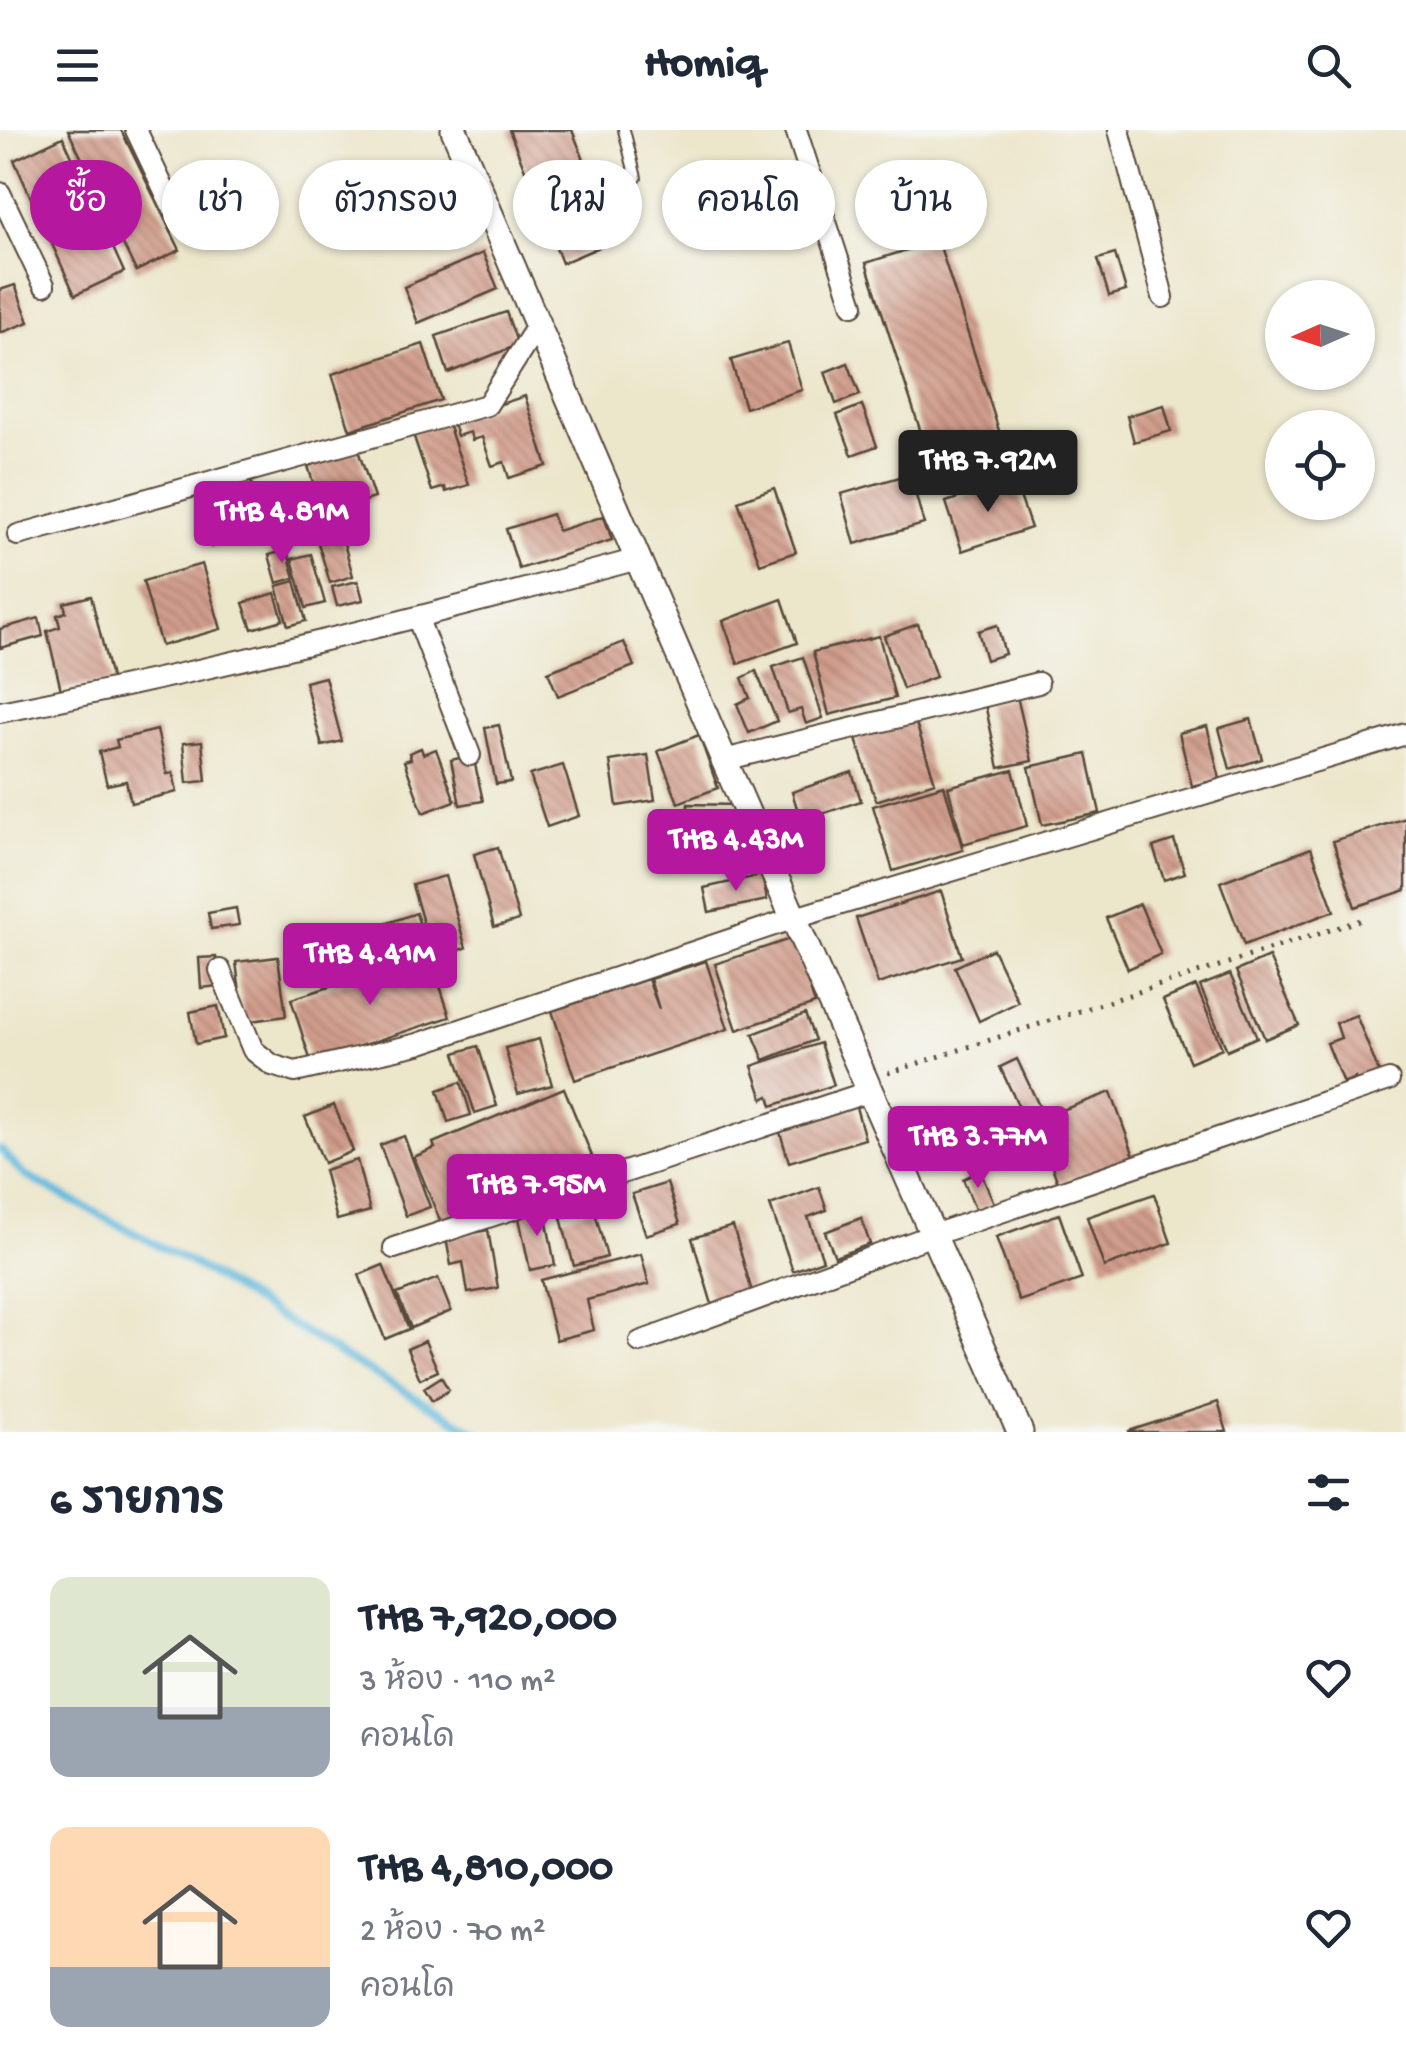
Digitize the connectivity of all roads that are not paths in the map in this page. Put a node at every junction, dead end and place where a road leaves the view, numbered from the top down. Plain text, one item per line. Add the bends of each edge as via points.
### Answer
1 (136, 130) edge
2 (454, 130) edge
3 (624, 130) edge
4 (796, 130) edge
5 (1118, 130) edge
6 (632, 160) edge
7 (162, 185) edge
8 (0, 193) edge
9 (44, 285) dead end
10 (1163, 296) dead end
11 (853, 305) dead end
12 (537, 326) junction
13 (18, 535) dead end
14 (638, 558) junction
15 (418, 618) junction
16 (1038, 683) dead end
17 (0, 712) edge
18 (1406, 734) edge
19 (470, 755) dead end
20 (724, 760) junction
21 (795, 918) junction
22 (220, 970) dead end
23 (1389, 1080) dead end
24 (868, 1085) junction
25 (933, 1235) junction
26 (394, 1248) dead end
27 (640, 1342) dead end
28 (1020, 1432) edge

1 - 7 street
2 - 12 street
3 - 6 lane
4 - 11 street
5 - 10 street
8 - 9 street
12 - 13 street via 487,405
12 - 14 street
14 - 15 street
14 - 20 street
15 - 17 street
15 - 19 street
16 - 20 street
18 - 21 street
20 - 21 street
21 - 22 street via 418,1044 295,1072 252,1050
21 - 24 street
23 - 25 street
24 - 25 street
24 - 26 street
25 - 27 street
25 - 28 street

